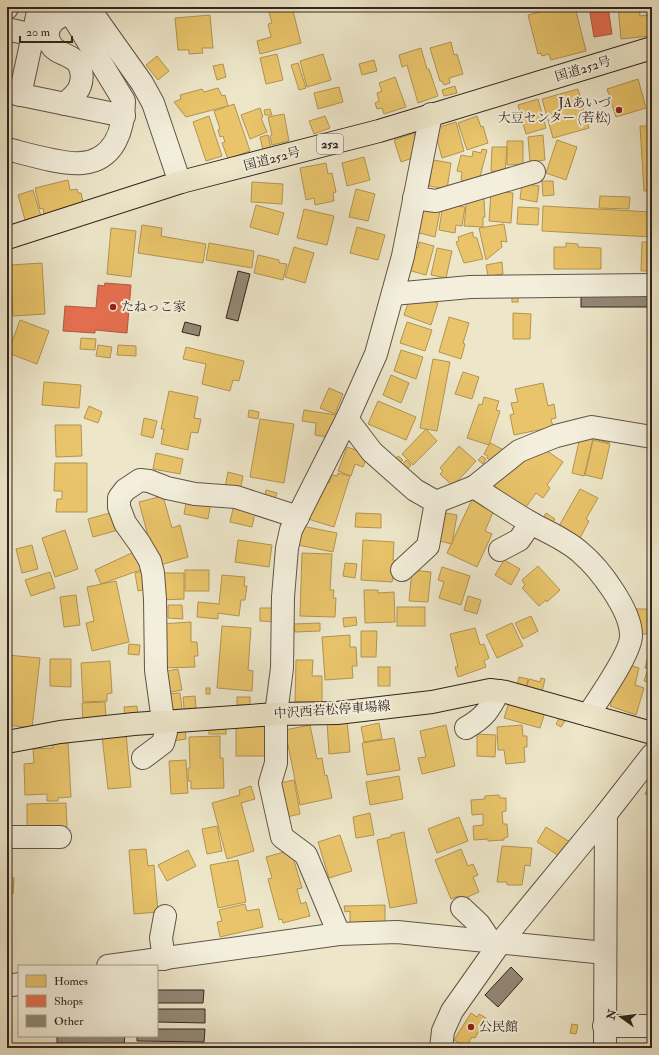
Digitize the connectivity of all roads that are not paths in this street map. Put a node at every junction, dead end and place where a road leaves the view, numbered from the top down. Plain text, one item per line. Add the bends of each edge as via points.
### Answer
1 (39, 7) edge
2 (75, 9) edge
3 (7, 29) edge
4 (33, 35) junction
5 (652, 48) edge
6 (13, 94) edge
7 (65, 104) junction
8 (431, 114) junction
9 (124, 116) junction
10 (7, 149) edge
11 (534, 172) dead end
12 (181, 182) junction
13 (414, 198) junction
14 (7, 238) edge
15 (652, 285) edge
16 (393, 294) junction
17 (347, 419) junction
18 (652, 437) edge
19 (474, 488) junction
20 (436, 502) junction
21 (298, 517) junction
22 (531, 523) junction
23 (500, 550) dead end
24 (402, 570) dead end
25 (499, 690) junction
26 (276, 714) junction
27 (588, 715) junction
28 (163, 721) junction
29 (466, 728) dead end
30 (652, 733) edge
31 (7, 742) edge
32 (652, 755) edge
33 (143, 758) dead end
34 (606, 814) junction
35 (7, 837) edge
36 (60, 837) dead end
37 (462, 908) dead end
38 (165, 916) dead end
39 (339, 934) junction
40 (495, 943) junction
41 (605, 953) junction
42 (164, 959) junction
43 (116, 965) edge
44 (18, 984) edge
45 (7, 986) edge
46 (604, 1026) junction
47 (652, 1026) edge
48 (441, 1048) edge
49 (605, 1048) edge

1 - 4 street
2 - 7 street via 53,21 47,39 54,48 77,62 80,68 80,86
2 - 9 street via 124,101
2 - 12 street via 142,83 153,103
3 - 4 street
4 - 6 street
5 - 8 main road, 国道252号 / 252
6 - 7 street
7 - 9 street
8 - 12 main road, 国道252号 / 252 via 379,131
8 - 13 street
9 - 10 street via 117,140 109,151 96,160 66,163
11 - 13 street via 436,201
12 - 14 main road, 国道252号 / 252
13 - 16 street
15 - 16 street via 470,287
16 - 17 street via 376,354
17 - 20 street via 372,452 415,490
17 - 21 street
18 - 19 street via 592,427 556,436 519,451
19 - 20 street
19 - 22 street
20 - 24 street via 428,546
21 - 26 street via 291,530 287,548 282,668
21 - 28 street via 236,497 195,494 140,480 125,490 119,498 119,507 125,523 150,561 153,573 156,670
22 - 23 street via 519,540
22 - 27 street via 581,552 624,608 629,624 631,636 628,645 614,674
25 - 26 main road, 中沢西若松停車場線 via 432,702 337,713
25 - 27 main road, 中沢西若松停車場線
25 - 29 street via 492,706 480,720
26 - 28 main road, 中沢西若松停車場線
26 - 39 street via 276,763 270,783 282,837 306,855
27 - 30 main road, 中沢西若松停車場線
28 - 31 main road, 中沢西若松停車場線 via 60,732
28 - 33 street via 166,732 163,744
32 - 34 street
34 - 40 street
34 - 41 street
35 - 36 street
37 - 40 street
38 - 42 street via 161,938
39 - 40 street via 397,932
39 - 42 street
40 - 41 street
40 - 48 street via 452,1011 443,1031
41 - 46 street
42 - 43 street
44 - 45 street
46 - 47 street
46 - 49 street

